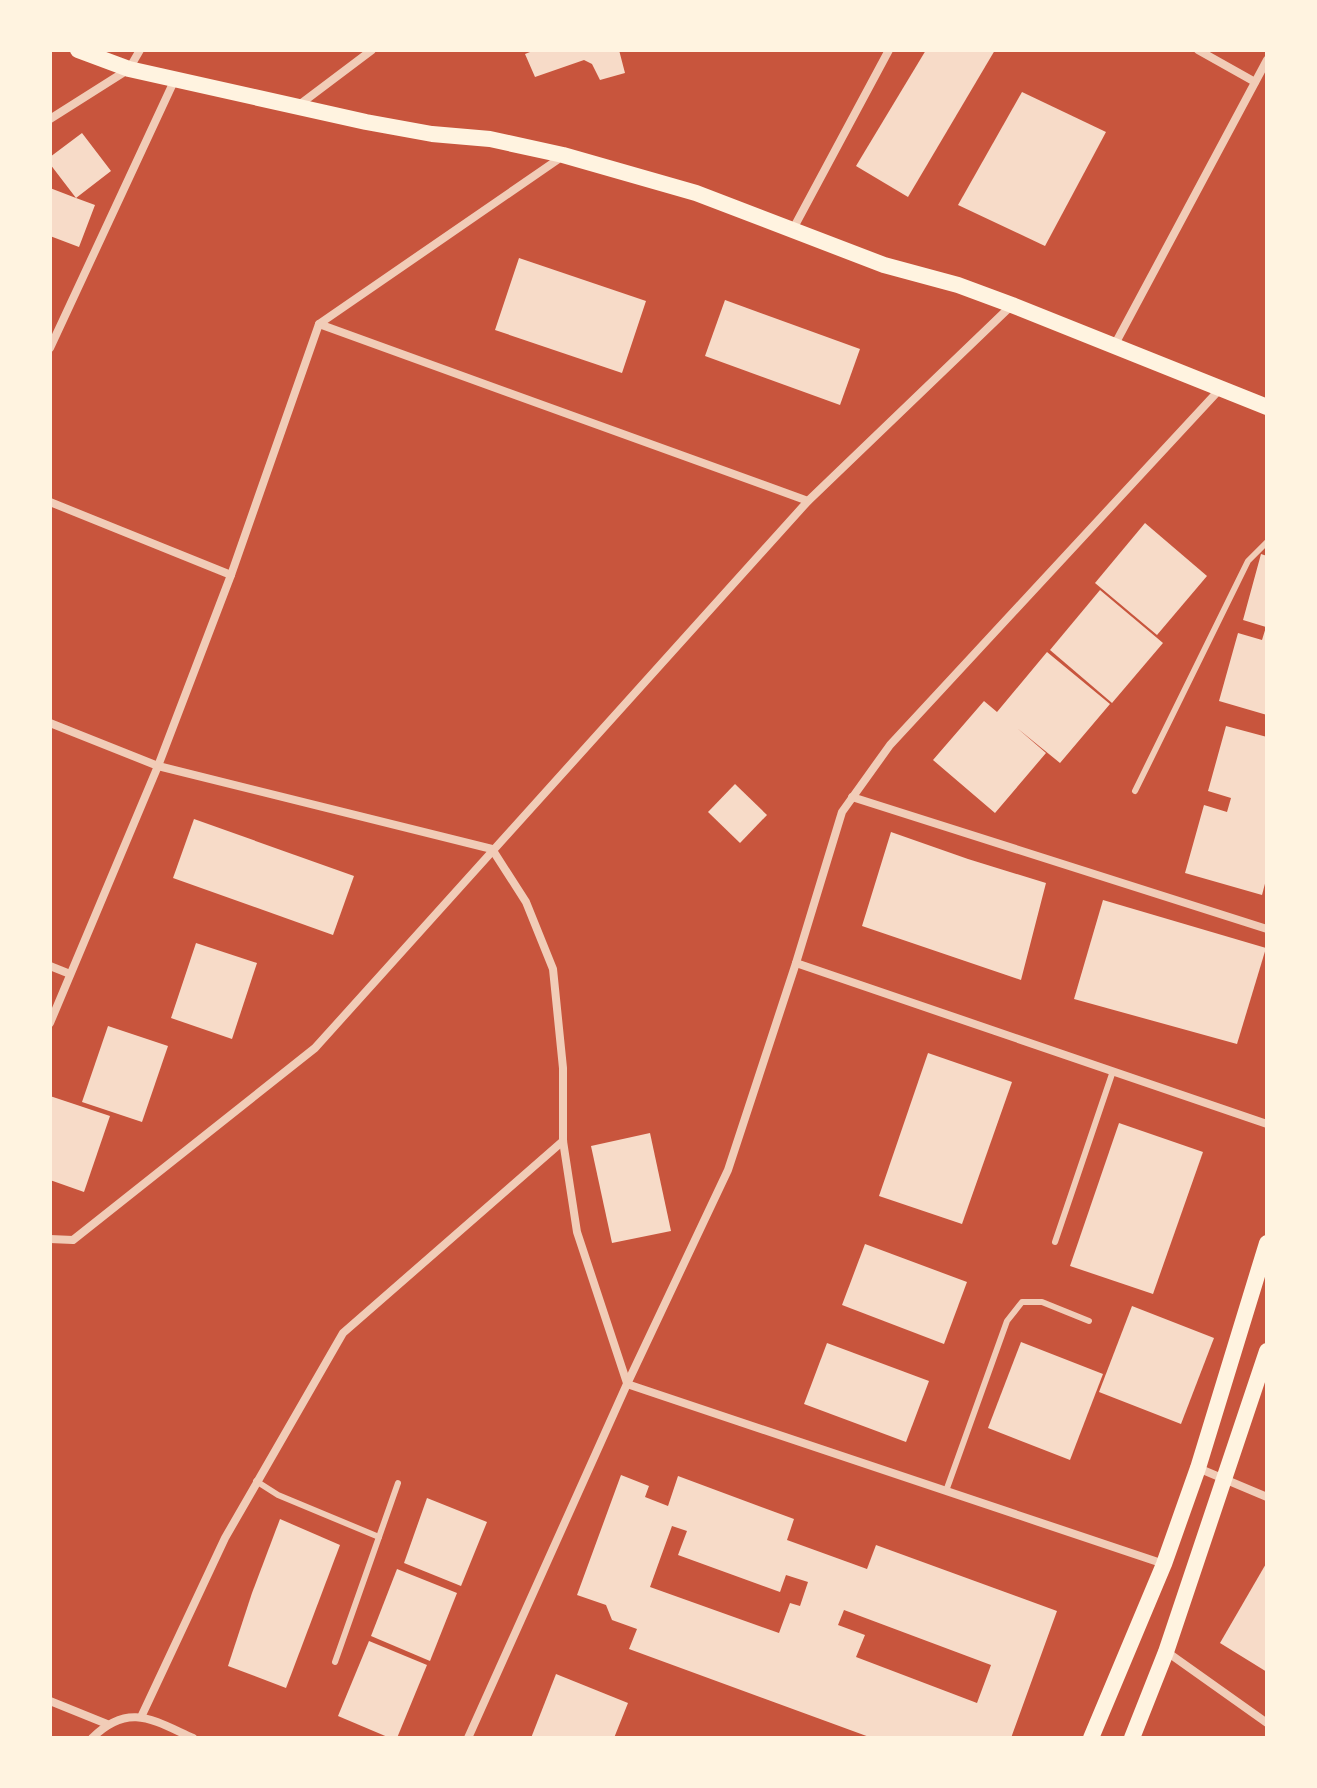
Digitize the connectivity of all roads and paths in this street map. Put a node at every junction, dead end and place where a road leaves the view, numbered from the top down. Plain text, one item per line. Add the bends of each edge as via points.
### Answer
1 (78, 50) edge
2 (140, 50) edge
3 (372, 50) edge
4 (889, 50) edge
5 (1198, 50) edge
6 (1267, 60) edge
7 (129, 69) junction
8 (175, 79) junction
9 (1255, 82) junction
10 (296, 107) junction
11 (50, 119) edge
12 (563, 155) junction
13 (793, 229) junction
14 (1012, 305) junction
15 (319, 324) junction
16 (1114, 346) junction
17 (50, 348) edge
18 (1221, 388) junction
19 (1267, 407) edge
20 (808, 501) junction
21 (50, 502) edge
22 (1267, 542) edge
23 (231, 575) junction
24 (50, 723) edge
25 (158, 766) junction
26 (1135, 791) dead end
27 (852, 797) junction
28 (492, 849) junction
29 (1267, 929) edge
30 (796, 963) junction
31 (50, 966) edge
32 (70, 974) junction
33 (50, 1023) edge
34 (1113, 1071) junction
35 (1267, 1124) edge
36 (563, 1141) junction
37 (50, 1239) edge
38 (1055, 1242) dead end
39 (1267, 1243) edge
40 (1089, 1321) dead end
41 (1267, 1351) edge
42 (627, 1384) junction
43 (1198, 1468) junction
44 (1225, 1479) junction
45 (256, 1481) junction
46 (398, 1483) dead end
47 (946, 1491) junction
48 (1267, 1497) edge
49 (379, 1537) junction
50 (1164, 1564) junction
51 (1166, 1652) junction
52 (335, 1662) dead end
53 (50, 1701) edge
54 (142, 1715) junction
55 (1267, 1723) edge
56 (107, 1724) junction
57 (92, 1738) edge
58 (193, 1738) edge
59 (468, 1738) edge
60 (1091, 1738) edge
61 (1132, 1738) edge

1 - 7 main road
2 - 7 street
3 - 10 street
4 - 13 street
5 - 9 street
6 - 9 street
7 - 8 main road
7 - 11 street
8 - 10 main road
8 - 17 street
9 - 16 street
10 - 12 main road
12 - 13 main road via 696,193
12 - 15 street
13 - 14 main road via 884,265
14 - 16 main road
14 - 20 street
15 - 20 street
15 - 23 street
16 - 18 main road
18 - 19 main road
18 - 27 street via 890,745
20 - 28 street
21 - 23 street
22 - 26 lane via 1248,561
23 - 25 street
24 - 25 street
25 - 28 street
25 - 32 street
27 - 29 street
27 - 30 street via 842,812
28 - 36 street via 526,902 553,969 563,1068
28 - 37 street via 315,1048 73,1240
30 - 34 street
30 - 42 street via 728,1170
31 - 32 street
32 - 33 street
34 - 35 street
34 - 38 lane
36 - 42 street via 577,1232
36 - 45 street via 343,1333
39 - 43 main road
40 - 47 lane via 1042,1302 1022,1302 1007,1321
41 - 44 main road
42 - 47 street
42 - 59 street
43 - 44 street
43 - 50 main road
44 - 48 street
44 - 51 main road
45 - 49 lane
45 - 54 street
46 - 49 lane
47 - 50 street
49 - 52 lane
50 - 60 main road
51 - 55 street
51 - 61 main road
53 - 56 street
54 - 56 street
54 - 58 street
56 - 57 street

